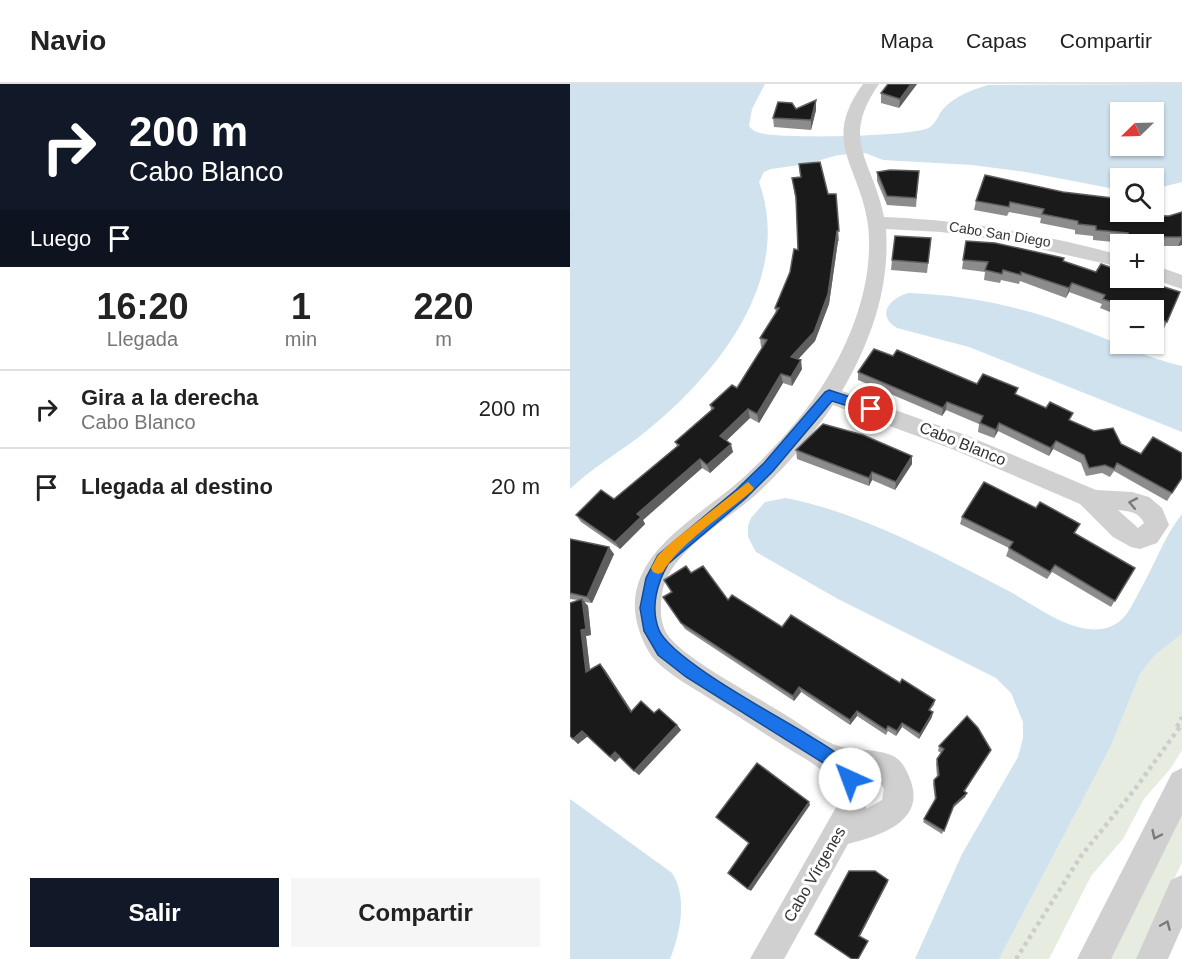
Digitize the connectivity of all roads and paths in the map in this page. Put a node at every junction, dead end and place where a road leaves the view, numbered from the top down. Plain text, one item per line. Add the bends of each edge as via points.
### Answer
1 (871, 84) edge
2 (877, 223) junction
3 (1110, 258) edge
4 (1182, 269) edge
5 (1164, 270) edge
6 (1164, 274) edge
7 (1182, 282) edge
8 (829, 395) junction
9 (1093, 500) dead end
10 (1182, 717) edge
11 (1182, 724) edge
12 (1173, 736) junction
13 (831, 758) junction
14 (1182, 783) edge
15 (839, 831) junction
16 (1182, 891) edge
17 (766, 959) edge
18 (1016, 959) edge
19 (1093, 959) edge
20 (1152, 959) edge

1 - 2 street, Cabo Vírgenes via 858,102 850,131
2 - 3 street, Cabo San Diego via 975,228 1054,242
2 - 8 street, Cabo Vírgenes via 876,273 870,301 845,367
4 - 5 street
6 - 7 street
8 - 9 street, Cabo Blanco via 967,444
8 - 13 street, Cabo Vírgenes via 769,467 663,560 653,578 647,608 652,631 663,650
10 - 12 path
11 - 12 path
12 - 18 path via 1081,856
13 - 15 street, Cabo Vírgenes via 850,779 855,791 853,806
13 - 15 street via 887,768 900,795 898,804 885,816
14 -> 19 street
15 - 17 street, Cabo Vírgenes
20 -> 16 street

